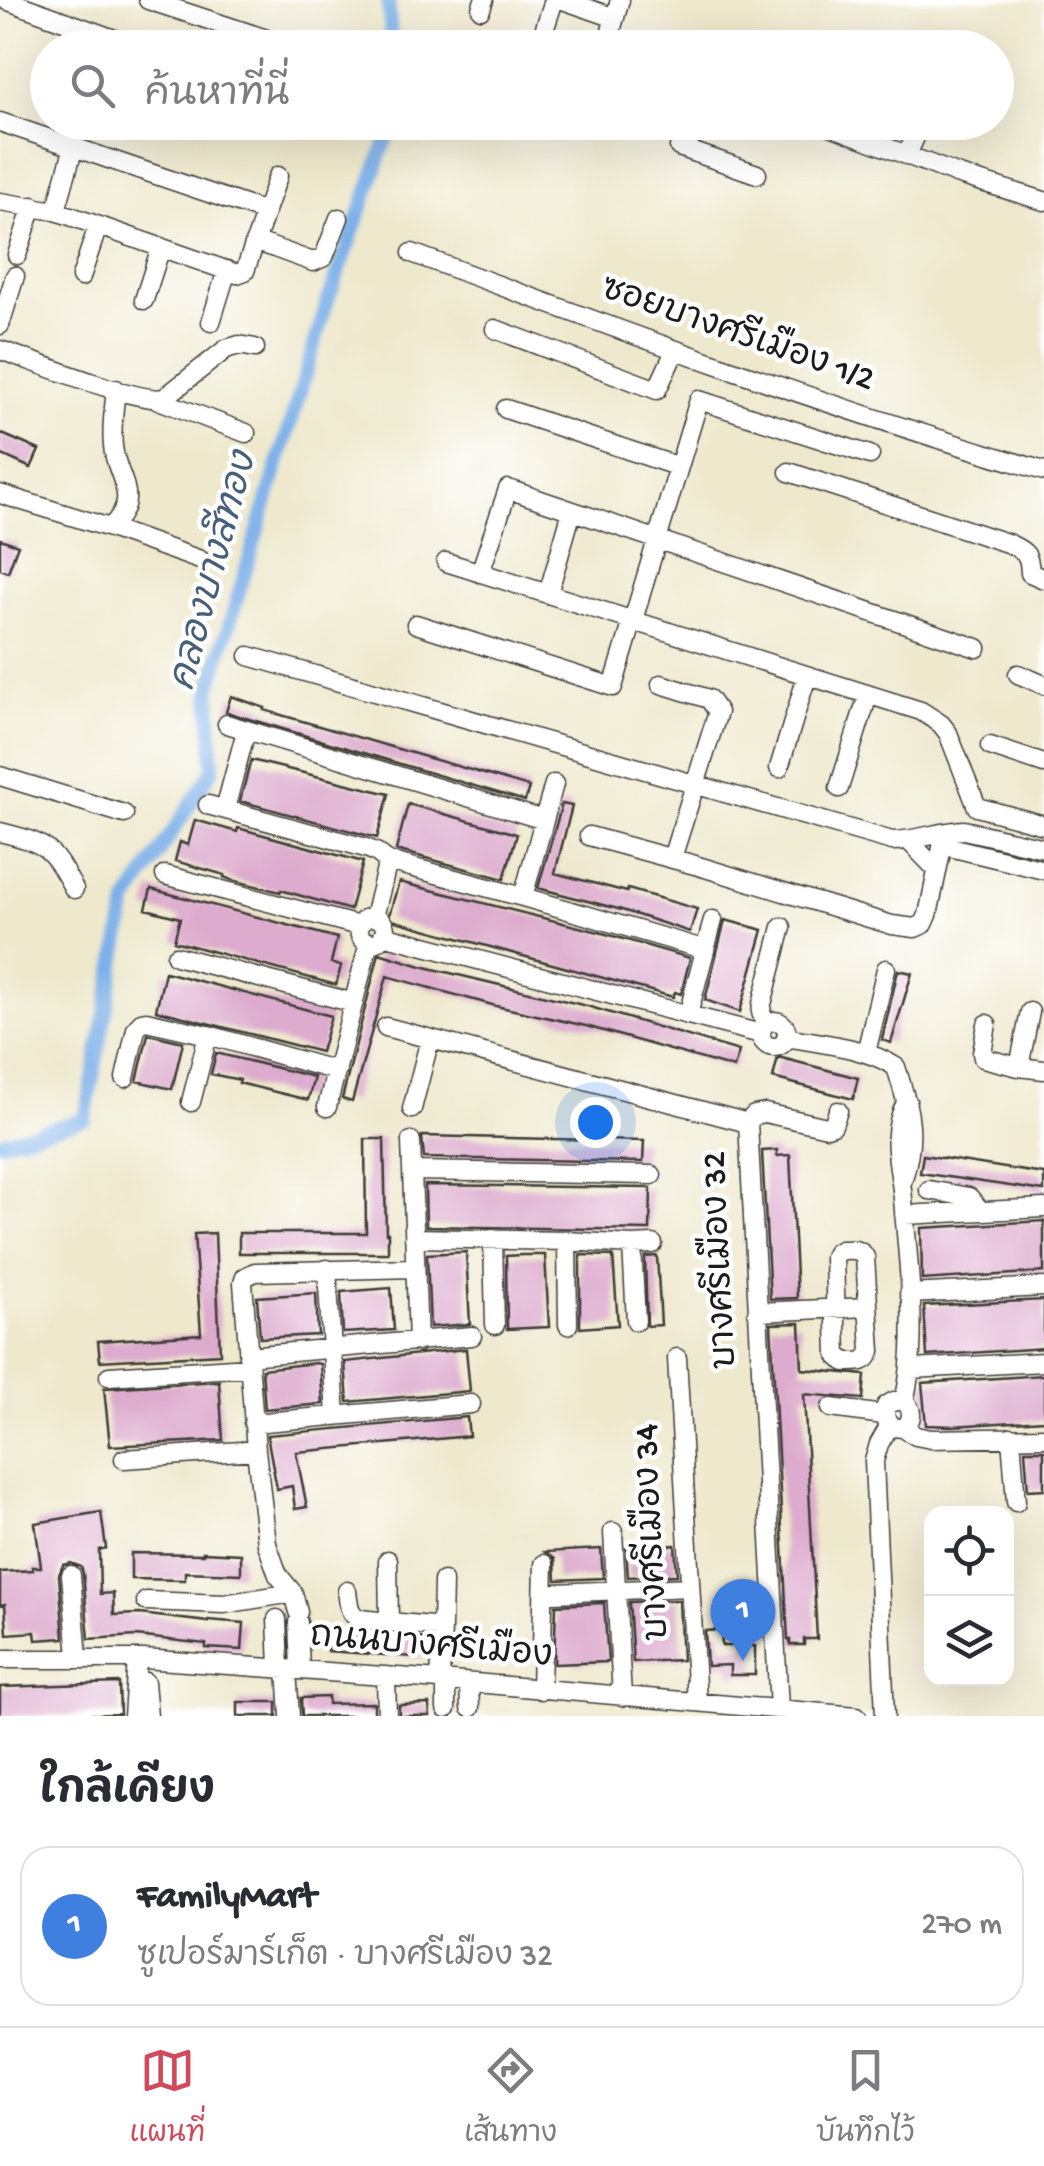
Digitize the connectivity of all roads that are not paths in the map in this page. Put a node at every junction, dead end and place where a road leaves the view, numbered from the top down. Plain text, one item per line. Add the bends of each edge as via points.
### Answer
1 (6, 0) edge
2 (148, 0) edge
3 (554, 0) edge
4 (563, 0) edge
5 (618, 9) edge
6 (90, 30) edge
7 (239, 30) edge
8 (544, 30) edge
9 (0, 122) edge
10 (30, 132) edge
11 (56, 140) edge
12 (681, 140) edge
13 (867, 140) edge
14 (914, 140) edge
15 (74, 146) junction
16 (907, 155) junction
17 (757, 174) dead end
18 (278, 176) dead end
19 (1044, 201) edge
20 (0, 202) edge
21 (32, 206) junction
22 (56, 211) junction
23 (265, 212) junction
24 (339, 218) dead end
25 (98, 226) junction
26 (256, 241) junction
27 (160, 247) junction
28 (412, 253) dead end
29 (17, 255) dead end
30 (228, 270) junction
31 (15, 276) dead end
32 (81, 276) dead end
33 (144, 300) dead end
34 (211, 322) dead end
35 (0, 325) edge
36 (495, 329) dead end
37 (255, 348) dead end
38 (0, 350) edge
39 (675, 351) junction
40 (116, 389) junction
41 (156, 400) junction
42 (506, 409) dead end
43 (246, 433) dead end
44 (870, 454) dead end
45 (679, 466) junction
46 (1044, 471) edge
47 (789, 472) dead end
48 (0, 494) edge
49 (572, 511) junction
50 (110, 528) junction
51 (657, 539) junction
52 (200, 560) dead end
53 (446, 562) dead end
54 (480, 573) junction
55 (1044, 579) edge
56 (548, 594) junction
57 (632, 621) junction
58 (416, 624) dead end
59 (977, 648) dead end
60 (249, 656) dead end
61 (1018, 674) dead end
62 (807, 676) junction
63 (661, 684) dead end
64 (1044, 684) edge
65 (868, 695) junction
66 (226, 724) dead end
67 (246, 731) junction
68 (990, 746) dead end
69 (1044, 764) edge
70 (779, 768) dead end
71 (0, 776) edge
72 (696, 783) junction
73 (554, 784) dead end
74 (839, 788) dead end
75 (124, 814) dead end
76 (544, 820) junction
77 (1044, 825) edge
78 (0, 832) edge
79 (590, 836) dead end
80 (950, 840) junction
81 (910, 841) junction
82 (1044, 848) edge
83 (672, 858) junction
84 (388, 861) junction
85 (937, 870) junction
86 (1044, 870) edge
87 (165, 875) dead end
88 (74, 889) dead end
89 (523, 897) junction
90 (713, 920) dead end
91 (782, 927) dead end
92 (371, 930) junction
93 (704, 949) junction
94 (176, 956) dead end
95 (886, 968) dead end
96 (354, 1004) junction
97 (1030, 1012) dead end
98 (688, 1015) junction
99 (987, 1024) dead end
100 (386, 1028) dead end
101 (763, 1030) junction
102 (208, 1035) junction
103 (430, 1039) junction
104 (866, 1053) junction
105 (1020, 1066) junction
106 (1044, 1070) edge
107 (337, 1071) junction
108 (125, 1078) dead end
109 (191, 1102) dead end
110 (328, 1107) dead end
111 (412, 1109) dead end
112 (838, 1111) dead end
113 (748, 1122) junction
114 (411, 1141) dead end
115 (412, 1171) junction
116 (652, 1174) dead end
117 (928, 1190) dead end
118 (1044, 1208) edge
119 (980, 1210) junction
120 (904, 1214) junction
121 (414, 1238) junction
122 (493, 1239) junction
123 (567, 1241) junction
124 (653, 1244) dead end
125 (632, 1245) junction
126 (328, 1268) junction
127 (415, 1268) junction
128 (1044, 1287) edge
129 (909, 1294) junction
130 (868, 1307) junction
131 (834, 1309) junction
132 (757, 1312) junction
133 (636, 1321) dead end
134 (495, 1325) dead end
135 (568, 1325) dead end
136 (472, 1336) dead end
137 (418, 1342) junction
138 (332, 1349) junction
139 (677, 1358) dead end
140 (248, 1362) junction
141 (1044, 1362) edge
142 (911, 1369) junction
143 (109, 1376) dead end
144 (471, 1404) dead end
145 (830, 1408) dead end
146 (336, 1416) junction
147 (253, 1423) junction
148 (892, 1423) junction
149 (1011, 1437) junction
150 (1044, 1437) edge
151 (256, 1450) junction
152 (124, 1459) dead end
153 (1016, 1502) dead end
154 (613, 1532) dead end
155 (388, 1560) dead end
156 (544, 1564) dead end
157 (71, 1574) dead end
158 (443, 1581) dead end
159 (690, 1587) junction
160 (615, 1590) junction
161 (347, 1591) dead end
162 (555, 1593) dead end
163 (146, 1601) dead end
164 (286, 1609) junction
165 (389, 1622) junction
166 (442, 1627) junction
167 (78, 1658) junction
168 (0, 1659) edge
169 (140, 1659) junction
170 (289, 1669) junction
171 (386, 1676) junction
172 (443, 1681) junction
173 (469, 1684) junction
174 (540, 1690) junction
175 (622, 1697) junction
176 (696, 1702) junction
177 (470, 1708) dead end
178 (644, 1708) edge
179 (446, 1709) dead end
180 (778, 1710) junction
181 (736, 1711) edge
182 (818, 1714) edge
183 (133, 1716) edge
184 (148, 1716) edge
185 (290, 1716) edge
186 (387, 1716) edge
187 (857, 1716) edge
188 (885, 1716) edge

1 - 6 street
2 - 7 street
3 - 8 street
4 - 5 street
9 - 10 street
11 - 15 street
12 - 17 street via 679,147
13 - 16 street
14 - 16 street
15 - 22 street
15 - 23 street
16 - 19 street
18 - 23 street
20 - 21 street
21 - 22 street
21 - 29 street
22 - 25 street
23 - 26 street
24 - 26 street via 324,257 313,262
25 - 27 street
25 - 32 street
26 - 30 street via 245,271
27 - 30 street
27 - 33 street
28 - 39 street, ซอยบางศรีเมือง 1/2
30 - 34 street
31 - 35 street
36 - 39 street via 656,390
37 - 41 street via 226,349
38 - 40 street
39 - 46 street, ซอยบางศรีเมือง 1/2
40 - 41 street
40 - 50 street via 113,452 126,482 126,502
41 - 43 street
42 - 45 street
44 - 45 street via 699,400
45 - 51 street
47 - 55 street via 1010,544 1029,557 1030,573
48 - 50 street
49 - 51 street
49 - 54 street via 508,489
49 - 56 street
50 - 52 street
51 - 57 street
51 - 59 street
53 - 54 street
54 - 56 street
56 - 57 street
57 - 58 street via 613,687
57 - 62 street
60 - 72 street
61 - 64 street
62 - 65 street
62 - 70 street
63 - 72 street via 710,699 718,712
65 - 74 street
65 - 77 street via 941,724 977,807
66 - 67 street
67 - 76 street
67 - 84 street via 216,807 366,848
68 - 69 street
71 - 75 street
72 - 81 street
72 - 83 street
73 - 76 street
76 - 89 street
78 - 88 street via 51,850
79 - 83 street
80 - 81 street
80 - 82 street via 964,830
80 - 85 street
80 - 86 street
81 - 85 street
83 - 85 street via 915,928 928,915
84 - 89 street
84 - 92 street
87 - 92 street
89 - 93 street
90 - 93 street
91 - 101 street via 762,1004
92 - 96 street
92 - 98 street
93 - 98 street
94 - 96 street
95 - 104 street
96 - 107 street
97 - 105 street
98 - 101 street
99 - 105 street via 983,1058
100 - 103 street, บางศรีเมือง 32
101 - 104 street via 780,1023 786,1037
102 - 107 street
102 - 108 street via 141,1022
102 - 109 street
103 - 111 street
103 - 113 street, บางศรีเมือง 32
104 - 120 street via 896,1067 907,1100
105 - 106 street
107 - 110 street
112 - 113 street via 827,1127 765,1113
113 - 132 street, บางศรีเมือง 32
114 - 115 street
115 - 116 street
115 - 121 street
117 - 119 street via 969,1197
118 - 119 street
119 - 120 street
120 - 129 street
121 - 122 street
121 - 127 street
122 - 123 street
122 - 134 street
123 - 125 street
123 - 135 street
124 - 125 street
125 - 133 street
126 - 127 street
126 - 138 street
126 - 140 street via 249,1273 243,1283
127 - 137 street
128 - 129 street
129 - 142 street
130 - 131 street
130 - 131 street via 871,1351 864,1362 837,1356
130 - 131 street via 866,1257 841,1250 834,1257
131 - 132 street
132 - 180 street, บางศรีเมือง 32
136 - 137 street
137 - 138 street
138 - 140 street
138 - 146 street
139 - 159 street, บางศรีเมือง 34
140 - 143 street
140 - 147 street
141 - 142 street
142 - 148 street via 904,1402 889,1403
144 - 146 street
145 - 148 street
146 - 147 street
147 - 151 street
148 - 149 street via 931,1439
148 - 188 street via 874,1461
149 - 150 street
149 - 153 street
151 - 152 street
151 - 164 street via 267,1544
154 - 160 street
155 - 165 street
156 - 174 street
157 - 167 street
158 - 166 street
159 - 160 street
159 - 176 street, บางศรีเมือง 34
160 - 162 street
160 - 175 street
161 - 165 street via 352,1616
163 - 164 street
164 - 170 street
165 - 166 street
166 - 172 street
167 - 168 street, ถนนบางศรีเมือง
167 - 169 street, ถนนบางศรีเมือง
169 - 170 street, ถนนบางศรีเมือง
169 - 183 street
169 - 184 street
170 - 171 street, ถนนบางศรีเมือง
170 - 185 street
171 - 172 street, ถนนบางศรีเมือง
171 - 186 street
172 - 173 street, ถนนบางศรีเมือง
172 - 179 street
173 - 174 street, ถนนบางศรีเมือง
173 - 177 street
174 - 175 street, ถนนบางศรีเมือง
175 - 178 street, ถนนบางศรีเมือง
176 - 178 street, ถนนบางศรีเมือง
176 - 181 street, ถนนบางศรีเมือง
180 - 181 street, ถนนบางศรีเมือง
180 - 182 street, ถนนบางศรีเมือง
182 - 187 street, ถนนบางศรีเมือง

